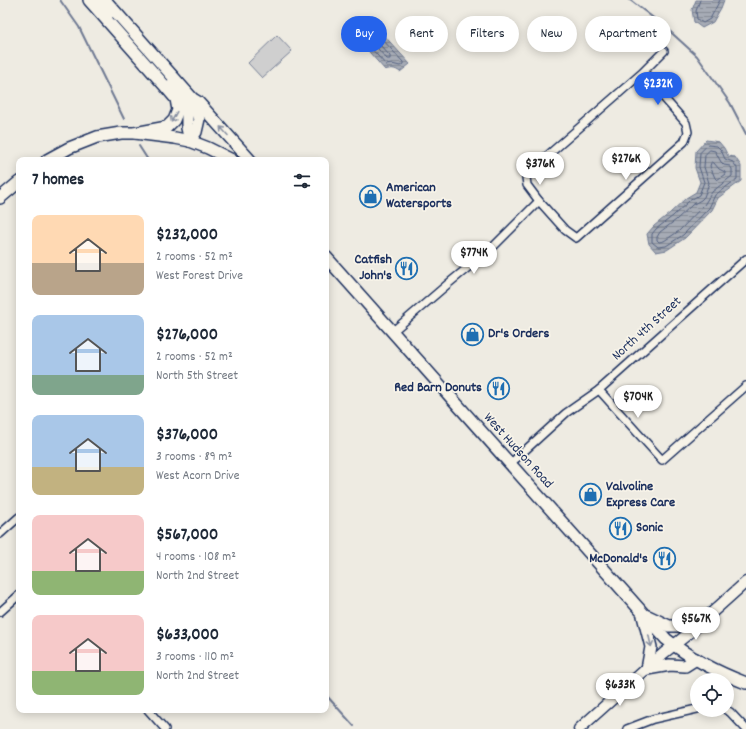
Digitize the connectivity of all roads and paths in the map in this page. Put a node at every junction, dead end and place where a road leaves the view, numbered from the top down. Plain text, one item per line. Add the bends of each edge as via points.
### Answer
1 (89, 0) edge
2 (96, 0) edge
3 (105, 0) edge
4 (663, 52) edge
5 (642, 73) junction
6 (191, 97) junction
7 (135, 133) junction
8 (190, 141) junction
9 (52, 157) edge
10 (227, 157) edge
11 (247, 157) edge
12 (16, 185) edge
13 (0, 198) edge
14 (539, 201) junction
15 (746, 259) edge
16 (329, 260) edge
17 (392, 332) junction
18 (746, 386) edge
19 (599, 390) junction
20 (510, 464) junction
21 (16, 520) edge
22 (0, 534) edge
23 (746, 582) edge
24 (16, 599) edge
25 (0, 612) edge
26 (642, 613) junction
27 (703, 620) junction
28 (674, 645) junction
29 (696, 660) junction
30 (647, 668) junction
31 (746, 683) edge
32 (690, 711) edge
33 (151, 713) edge
34 (734, 716) edge
35 (584, 727) edge
36 (164, 729) edge
37 (627, 729) edge
38 (746, 729) edge

1 -> 7 main road via 176,99 178,110 174,120 167,127
2 - 8 main road via 178,93 187,113
3 - 6 main road
4 - 5 street
5 - 14 street via 526,176 527,185
5 - 14 street via 686,123 688,132 684,142 576,238 565,230
6 - 8 main road via 199,119 196,132
11 -> 6 main road
7 - 8 main road
7 - 9 main road via 98,138
8 - 10 main road
12 - 13 main road
14 - 17 street via 494,246
15 - 19 street, North 4th Street
16 - 17 main road, West Hudson Road
17 - 20 main road, West Hudson Road
18 - 19 street via 662,460
19 - 20 street, North 4th Street via 566,413
20 - 26 main road, West Hudson Road
21 - 22 street
23 - 27 main road
24 - 25 street
26 - 27 main road via 669,626 681,626
26 - 28 main road, West Hudson Road
26 -> 30 main road via 651,647
27 - 28 main road
28 - 29 main road, West Hudson Road
28 - 30 main road
29 - 30 main road via 685,666
29 - 31 main road, West Hudson Road
30 - 35 main road
32 - 37 street via 653,719
33 - 36 street
34 - 38 street

